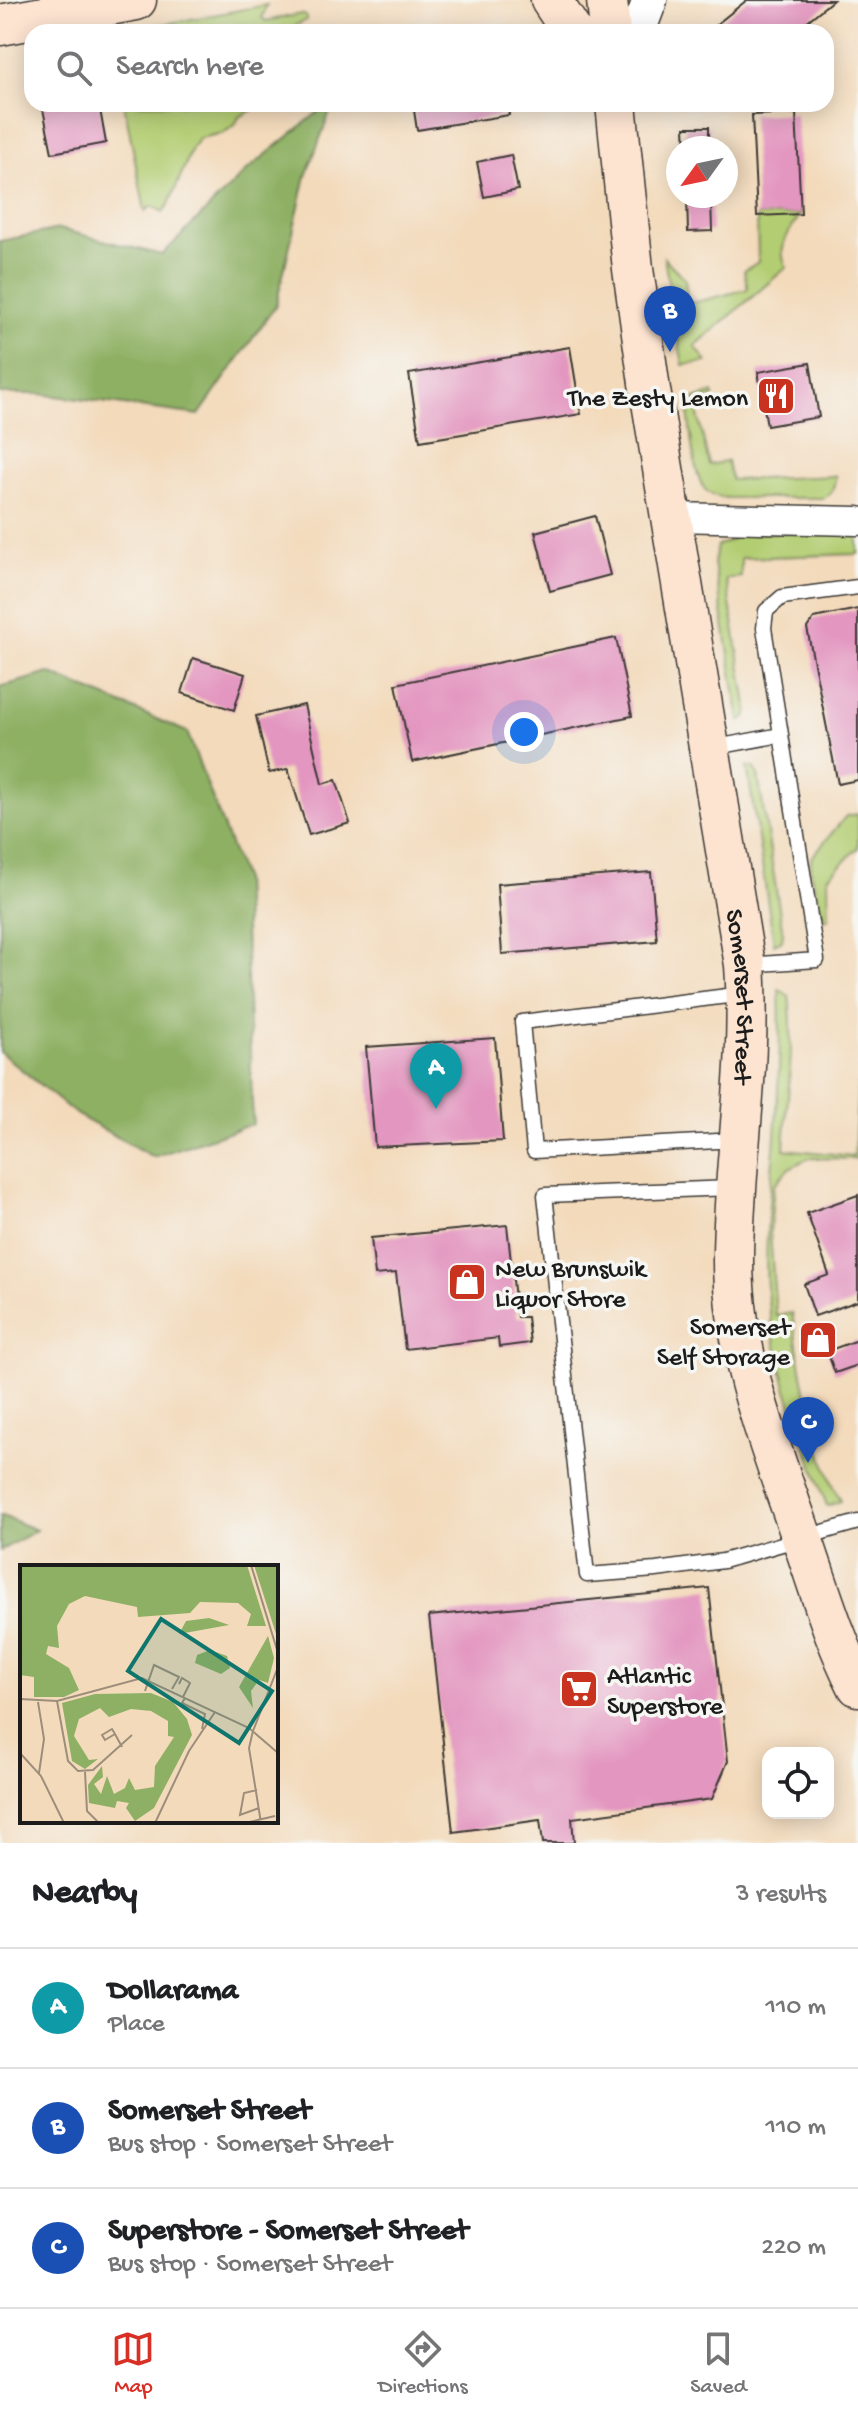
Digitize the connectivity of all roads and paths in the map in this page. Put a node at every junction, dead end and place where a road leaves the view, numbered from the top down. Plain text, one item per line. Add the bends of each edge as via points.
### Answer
1 (136, 0) edge
2 (551, 0) edge
3 (607, 0) edge
4 (650, 0) edge
5 (567, 24) edge
6 (609, 24) edge
7 (641, 24) edge
8 (0, 25) edge
9 (617, 112) edge
10 (672, 517) junction
11 (858, 521) edge
12 (858, 587) edge
13 (781, 735) junction
14 (711, 748) junction
15 (746, 979) junction
16 (740, 1139) junction
17 (736, 1188) junction
18 (858, 1522) edge
19 (802, 1538) junction
20 (858, 1686) edge

1 - 8 main road
2 - 5 main road
3 - 6 main road
4 - 7 street
9 - 10 main road, Somerset Street via 633,269
10 - 11 street
10 - 14 main road, Somerset Street
12 - 13 lane via 782,597 766,611 764,628
13 - 14 lane
13 - 15 lane via 817,960
14 - 15 main road, Somerset Street
15 - 16 main road, Somerset Street
15 - 16 lane via 522,1022 534,1151
16 - 17 main road, Somerset Street
17 - 19 main road, Somerset Street via 734,1298 742,1343
17 - 19 lane via 545,1195 587,1575 723,1561
18 - 19 lane
19 - 20 main road, Somerset Street

